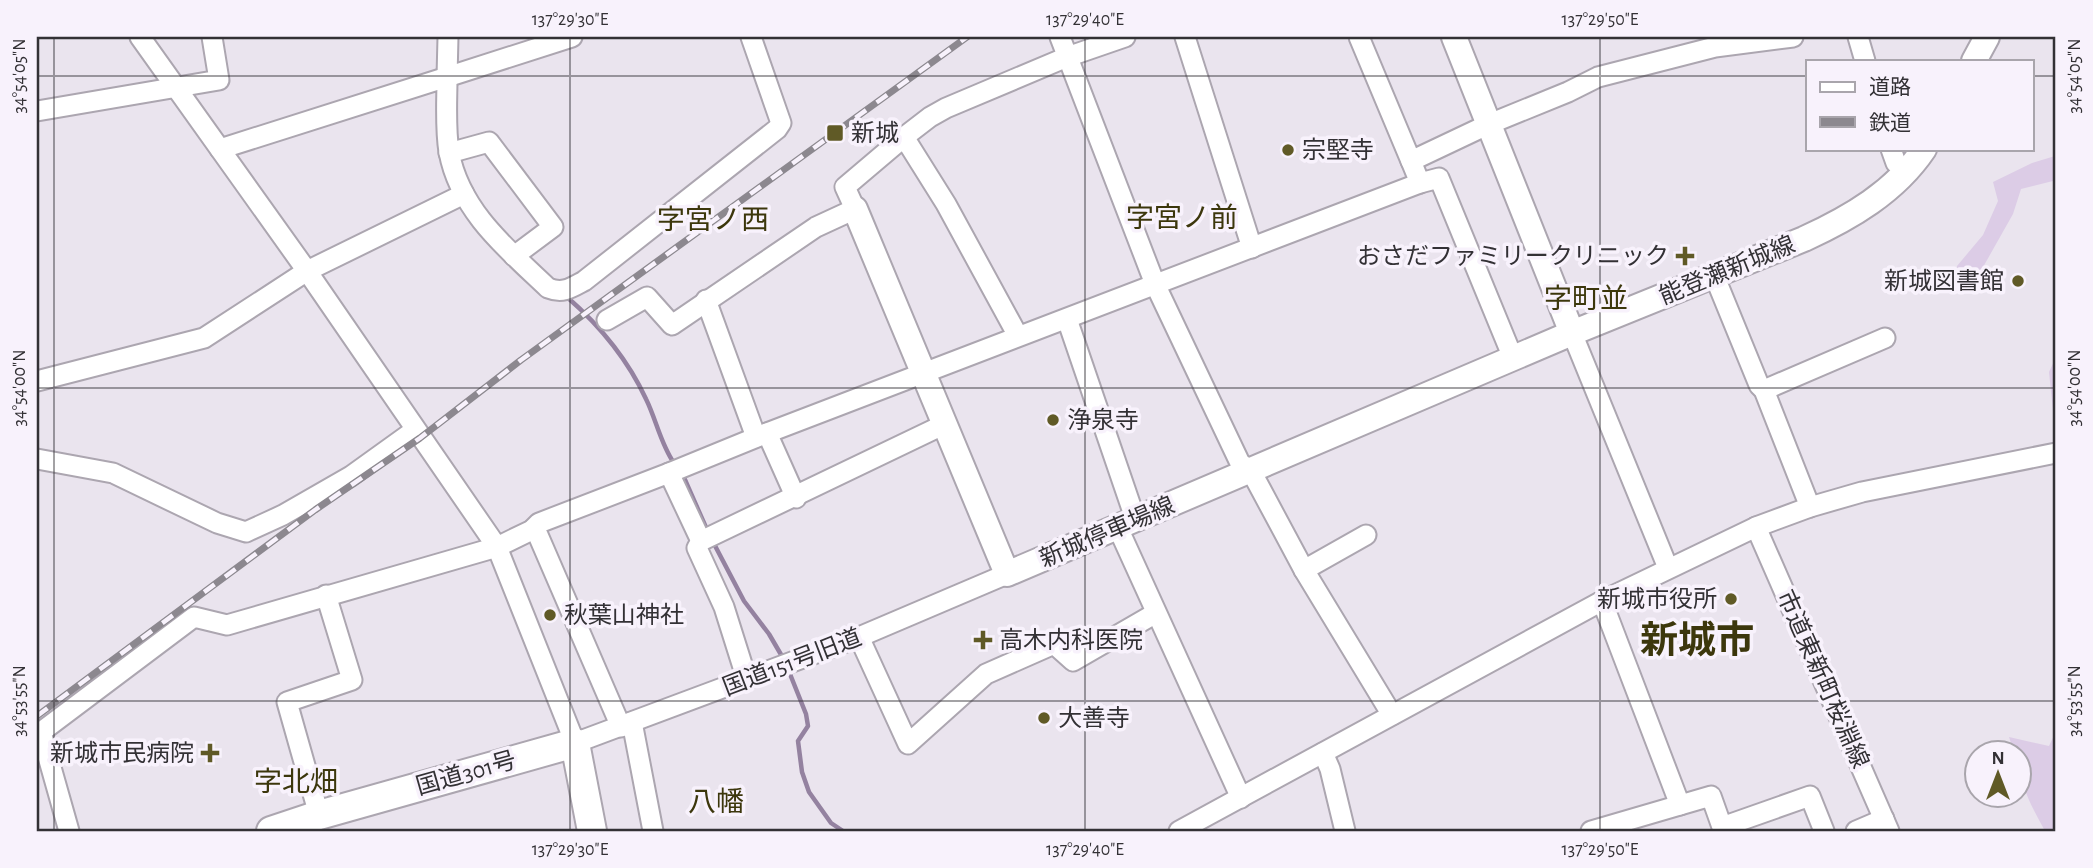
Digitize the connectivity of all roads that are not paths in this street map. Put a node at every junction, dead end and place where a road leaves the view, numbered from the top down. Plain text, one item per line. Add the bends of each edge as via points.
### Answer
1 (140, 37) edge
2 (212, 37) edge
3 (448, 37) edge
4 (572, 37) edge
5 (751, 37) edge
6 (1060, 37) edge
7 (1125, 37) edge
8 (1185, 37) edge
9 (1359, 37) edge
10 (1454, 37) edge
11 (1793, 37) edge
12 (1858, 37) edge
13 (1987, 37) edge
14 (1712, 42) edge
15 (1068, 57) junction
16 (1865, 60) edge
17 (1975, 60) edge
18 (453, 75) junction
19 (175, 88) junction
20 (37, 111) edge
21 (1487, 125) junction
22 (904, 137) junction
23 (220, 149) junction
24 (1891, 150) edge
25 (1923, 150) edge
26 (456, 151) junction
27 (1410, 161) junction
28 (1905, 171) junction
29 (1420, 183) junction
30 (464, 194) junction
31 (855, 209) junction
32 (1252, 248) junction
33 (518, 254) junction
34 (307, 271) junction
35 (1714, 275) junction
36 (1155, 284) junction
37 (706, 300) junction
38 (1067, 319) junction
39 (607, 320) dead end
40 (1572, 333) junction
41 (1018, 335) junction
42 (1885, 338) dead end
43 (1513, 358) junction
44 (924, 373) junction
45 (37, 381) edge
46 (1764, 390) junction
47 (945, 424) junction
48 (415, 430) junction
49 (761, 435) junction
50 (2056, 453) edge
51 (37, 459) edge
52 (676, 470) junction
53 (1251, 471) junction
54 (796, 498) junction
55 (1811, 507) junction
56 (1127, 525) junction
57 (1756, 527) junction
58 (532, 530) junction
59 (1366, 535) dead end
60 (707, 539) junction
61 (497, 547) junction
62 (1668, 568) junction
63 (1304, 570) junction
64 (1007, 574) junction
65 (326, 595) junction
66 (1602, 601) junction
67 (1156, 613) junction
68 (859, 637) junction
69 (747, 680) junction
70 (1392, 715) junction
71 (627, 725) junction
72 (575, 743) junction
73 (1323, 754) junction
74 (1241, 798) junction
75 (1680, 806) junction
76 (318, 815) junction
77 (1887, 825) edge
78 (69, 831) edge
79 (271, 831) edge
80 (592, 831) edge
81 (653, 831) edge
82 (1179, 831) edge
83 (1345, 831) edge
84 (1591, 831) edge
85 (1824, 831) edge
86 (1856, 831) edge

1 - 19 street
2 - 19 street via 219,80
3 - 18 street
4 - 18 street
5 - 33 street via 781,123 777,129 584,281 562,291 548,288
6 - 15 street
7 - 15 street
8 - 32 street
9 - 27 street
10 - 21 main road
11 - 14 street
12 - 16 street
13 - 17 main road
14 - 21 street via 1598,77
15 - 22 street via 969,97
15 - 36 street
18 - 23 street
18 - 26 street via 446,127
19 - 20 street
19 - 23 street
21 - 27 street
21 - 40 main road
22 - 31 street via 845,187
22 - 41 street
23 - 34 street
24 - 28 street
25 - 28 main road, 能登瀬新城線
26 - 30 street
26 - 33 street via 489,142 553,227
27 - 29 street
28 - 35 main road, 能登瀬新城線 via 1875,200 1836,224
29 - 32 street
29 - 43 street via 1439,178
30 - 33 street via 493,236
30 - 34 street
31 - 37 street via 816,227
31 - 44 main road, 新城停車場線
32 - 36 street
34 - 45 street via 204,338
34 - 48 street
35 - 40 main road, 能登瀬新城線
35 - 46 street
36 - 38 street
36 - 53 street via 1240,463
37 - 39 street via 672,325 647,297
37 - 49 street
38 - 41 street
38 - 56 street
40 - 43 main road, 新城停車場線
40 - 62 street
41 - 44 street
42 - 46 street
43 - 53 main road, 新城停車場線
44 - 47 main road, 新城停車場線
44 - 49 street
46 - 55 street
47 - 54 street
47 - 64 main road, 新城停車場線
48 - 51 street via 351,476 246,533 113,473
48 - 61 street
49 - 52 street
49 - 54 street
50 - 55 street via 1862,492
52 - 58 street via 539,523
52 - 60 street
53 - 56 main road, 新城停車場線
53 - 63 street
54 - 60 street
55 - 57 street
56 - 64 main road, 新城停車場線
56 - 67 street
57 - 62 street
57 - 77 street, 市道東新町桜淵線
58 - 61 street
58 - 71 street
59 - 63 street
60 - 69 street via 697,548
61 - 65 street
61 - 72 street
62 - 66 street
63 - 70 street
64 - 68 street, 国道151号旧道
65 - 76 street via 352,680 287,702
65 - 78 street via 227,625 194,617 41,732
66 - 70 street
66 - 75 street
67 - 68 street via 1073,661 1054,644 986,674 908,744
67 - 74 street
68 - 69 street, 国道151号旧道
69 - 71 street, 国道151号旧道
70 - 73 street
71 - 72 street, 国道151号旧道
71 - 81 street
72 - 76 highway, 国道301号
72 - 80 highway
73 - 74 street
73 - 83 street
74 - 82 street
75 - 84 street
75 - 85 street via 1712,796 1722,827 1810,796
76 - 79 highway, 国道301号
77 - 86 street

